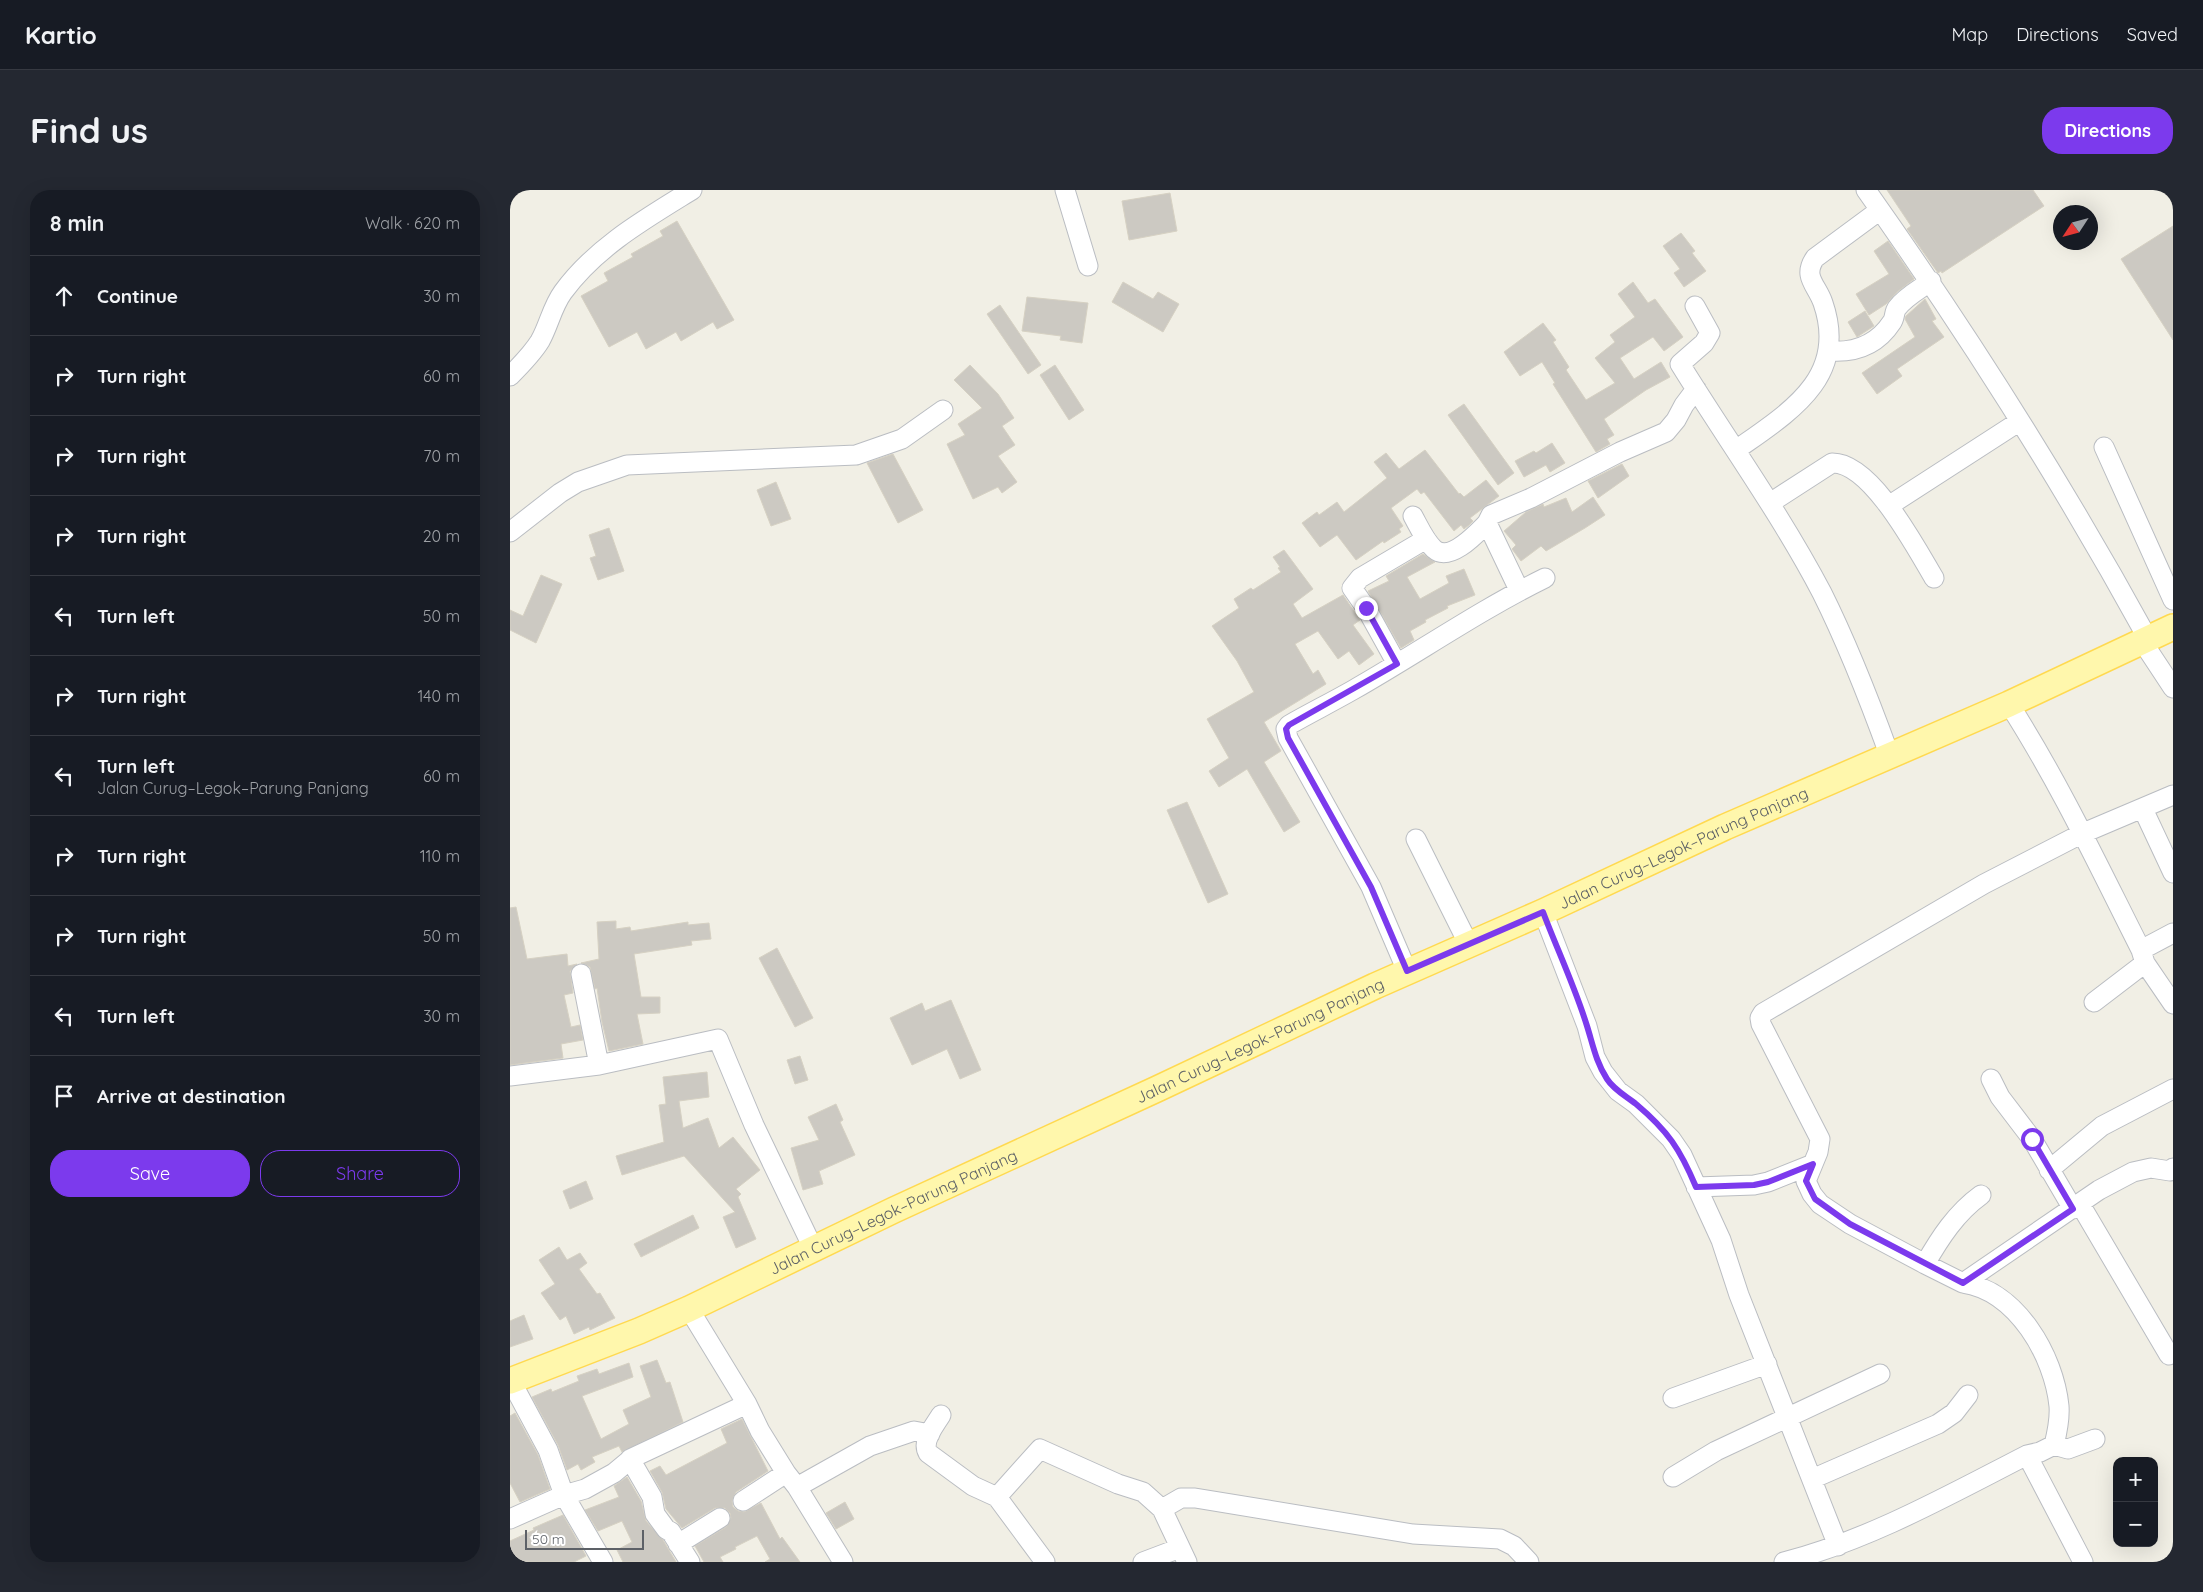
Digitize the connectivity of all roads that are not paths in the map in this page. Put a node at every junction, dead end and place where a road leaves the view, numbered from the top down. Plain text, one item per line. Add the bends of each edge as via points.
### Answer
1 (692, 190) edge
2 (1065, 190) edge
3 (1866, 190) edge
4 (1880, 210) junction
5 (1088, 266) dead end
6 (1930, 281) junction
7 (1695, 306) dead end
8 (1829, 351) junction
9 (510, 376) edge
10 (1696, 390) junction
11 (943, 410) dead end
12 (2020, 421) junction
13 (2104, 446) dead end
14 (1736, 450) junction
15 (1770, 503) junction
16 (1890, 506) junction
17 (1413, 516) dead end
18 (1487, 523) junction
19 (510, 532) edge
20 (1426, 538) junction
21 (1545, 578) dead end
22 (1934, 578) dead end
23 (1520, 590) junction
24 (2173, 600) edge
25 (2173, 627) edge
26 (2145, 640) junction
27 (1397, 664) junction
28 (2173, 688) edge
29 (2009, 704) junction
30 (1889, 754) junction
31 (2173, 795) edge
32 (2143, 809) junction
33 (2081, 834) junction
34 (1416, 840) dead end
35 (2173, 873) edge
36 (1543, 912) junction
37 (2173, 933) edge
38 (1468, 943) junction
39 (2143, 956) junction
40 (1407, 971) junction
41 (581, 974) dead end
42 (2094, 1002) dead end
43 (2173, 1004) edge
44 (599, 1065) junction
45 (510, 1076) edge
46 (1991, 1079) dead end
47 (2173, 1089) edge
48 (1813, 1164) junction
49 (2050, 1170) junction
50 (2172, 1172) edge
51 (1696, 1187) junction
52 (1981, 1195) dead end
53 (2076, 1207) junction
54 (813, 1248) junction
55 (1925, 1264) junction
56 (1963, 1283) junction
57 (689, 1309) junction
58 (2170, 1355) dead end
59 (1767, 1364) junction
60 (1880, 1374) dead end
61 (511, 1381) edge
62 (1968, 1396) dead end
63 (1673, 1398) dead end
64 (747, 1404) junction
65 (941, 1414) dead end
66 (1788, 1416) junction
67 (930, 1434) junction
68 (2095, 1439) dead end
69 (2054, 1445) junction
70 (2027, 1455) junction
71 (630, 1459) junction
72 (1673, 1477) dead end
73 (1812, 1479) junction
74 (791, 1480) junction
75 (564, 1495) junction
76 (997, 1497) junction
77 (743, 1501) dead end
78 (1162, 1509) junction
79 (720, 1518) dead end
80 (510, 1519) edge
81 (678, 1544) junction
82 (1838, 1546) junction
83 (1184, 1555) edge
84 (1808, 1559) edge
85 (598, 1561) edge
86 (690, 1562) edge
87 (843, 1562) edge
88 (1045, 1562) edge
89 (1143, 1562) edge
90 (1529, 1562) edge
91 (1784, 1562) edge
92 (2083, 1562) edge

1 - 9 street via 587,264 554,306 540,340
2 - 5 street
3 - 4 street
4 - 6 street
4 - 8 street via 1815,258 1809,267 1830,330
6 - 8 street via 1896,308 1893,320 1875,341 1844,352
6 - 12 street
7 - 10 street via 1710,333 1704,343 1680,364
8 - 14 street via 1821,370 1798,405
10 - 14 street
10 - 18 street via 1666,432 1491,515
11 - 19 street via 902,440 856,455 627,465 578,482
12 - 16 street
12 - 26 street via 2090,534
13 - 24 street
14 - 15 street
15 - 16 street via 1832,463 1839,463 1864,478
15 - 30 street via 1822,593
16 - 22 street
17 - 20 street
18 - 20 street via 1454,550 1436,551
18 - 23 street
20 - 27 street via 1360,578 1352,588
21 - 23 street
23 - 27 street
25 - 26 main road, Jalan Curug–Legok–Parung Panjang
26 - 28 street
26 - 29 main road, Jalan Curug–Legok–Parung Panjang
27 - 40 street via 1286,729 1288,738 1371,887
29 - 30 main road, Jalan Curug–Legok–Parung Panjang
29 - 33 street via 2033,742
30 - 36 main road, Jalan Curug–Legok–Parung Panjang
31 - 32 street
32 - 33 street
32 - 35 street
33 - 39 street
33 - 48 street via 1984,884 1763,1012 1761,1024 1820,1139
34 - 38 street
36 - 38 main road, Jalan Curug–Legok–Parung Panjang
36 - 51 street via 1587,1026 1595,1058 1613,1086 1671,1139 1682,1154
37 - 39 street
38 - 40 main road, Jalan Curug–Legok–Parung Panjang
39 - 42 street
39 - 43 street
40 - 54 main road, Jalan Curug–Legok–Parung Panjang
41 - 44 street
44 - 45 street
44 - 54 street via 718,1039 754,1125
46 - 49 street
47 - 49 street via 2102,1126
48 - 51 street via 1754,1185
48 - 55 street via 1806,1181 1820,1204
49 - 53 street
50 - 53 street via 2151,1168 2133,1172
51 - 59 street via 1720,1240 1738,1295
52 - 55 street via 1944,1232
53 - 56 street
53 - 58 street
54 - 57 main road, Jalan Curug–Legok–Parung Panjang
55 - 56 street
56 - 69 street via 1976,1285 2001,1298 2027,1324 2049,1367 2059,1407
57 - 61 main road, Jalan Curug–Legok–Parung Panjang
57 - 64 street
59 - 63 street
59 - 66 street
60 - 66 street
61 - 75 street via 548,1450
62 - 73 street via 1954,1413 1938,1424
64 - 71 street
64 - 74 street
65 - 67 street
66 - 72 street via 1716,1451
66 - 73 street
67 - 74 street via 914,1431
67 - 76 street via 925,1448 928,1452 973,1486
68 - 69 street via 2068,1449
69 - 70 street
70 - 82 street via 1923,1508
70 - 92 street
71 - 75 street via 614,1473 586,1489
71 - 81 street via 652,1497 655,1514
73 - 82 street
74 - 77 street
74 - 87 street
75 - 80 street
75 - 85 street
76 - 78 street via 1040,1449 1143,1492
76 - 88 street
78 - 83 street
78 - 90 street via 1181,1498 1195,1498 1413,1534 1500,1539 1514,1546
79 - 81 street
81 - 86 street
82 - 84 street
83 - 89 street
84 - 91 street

